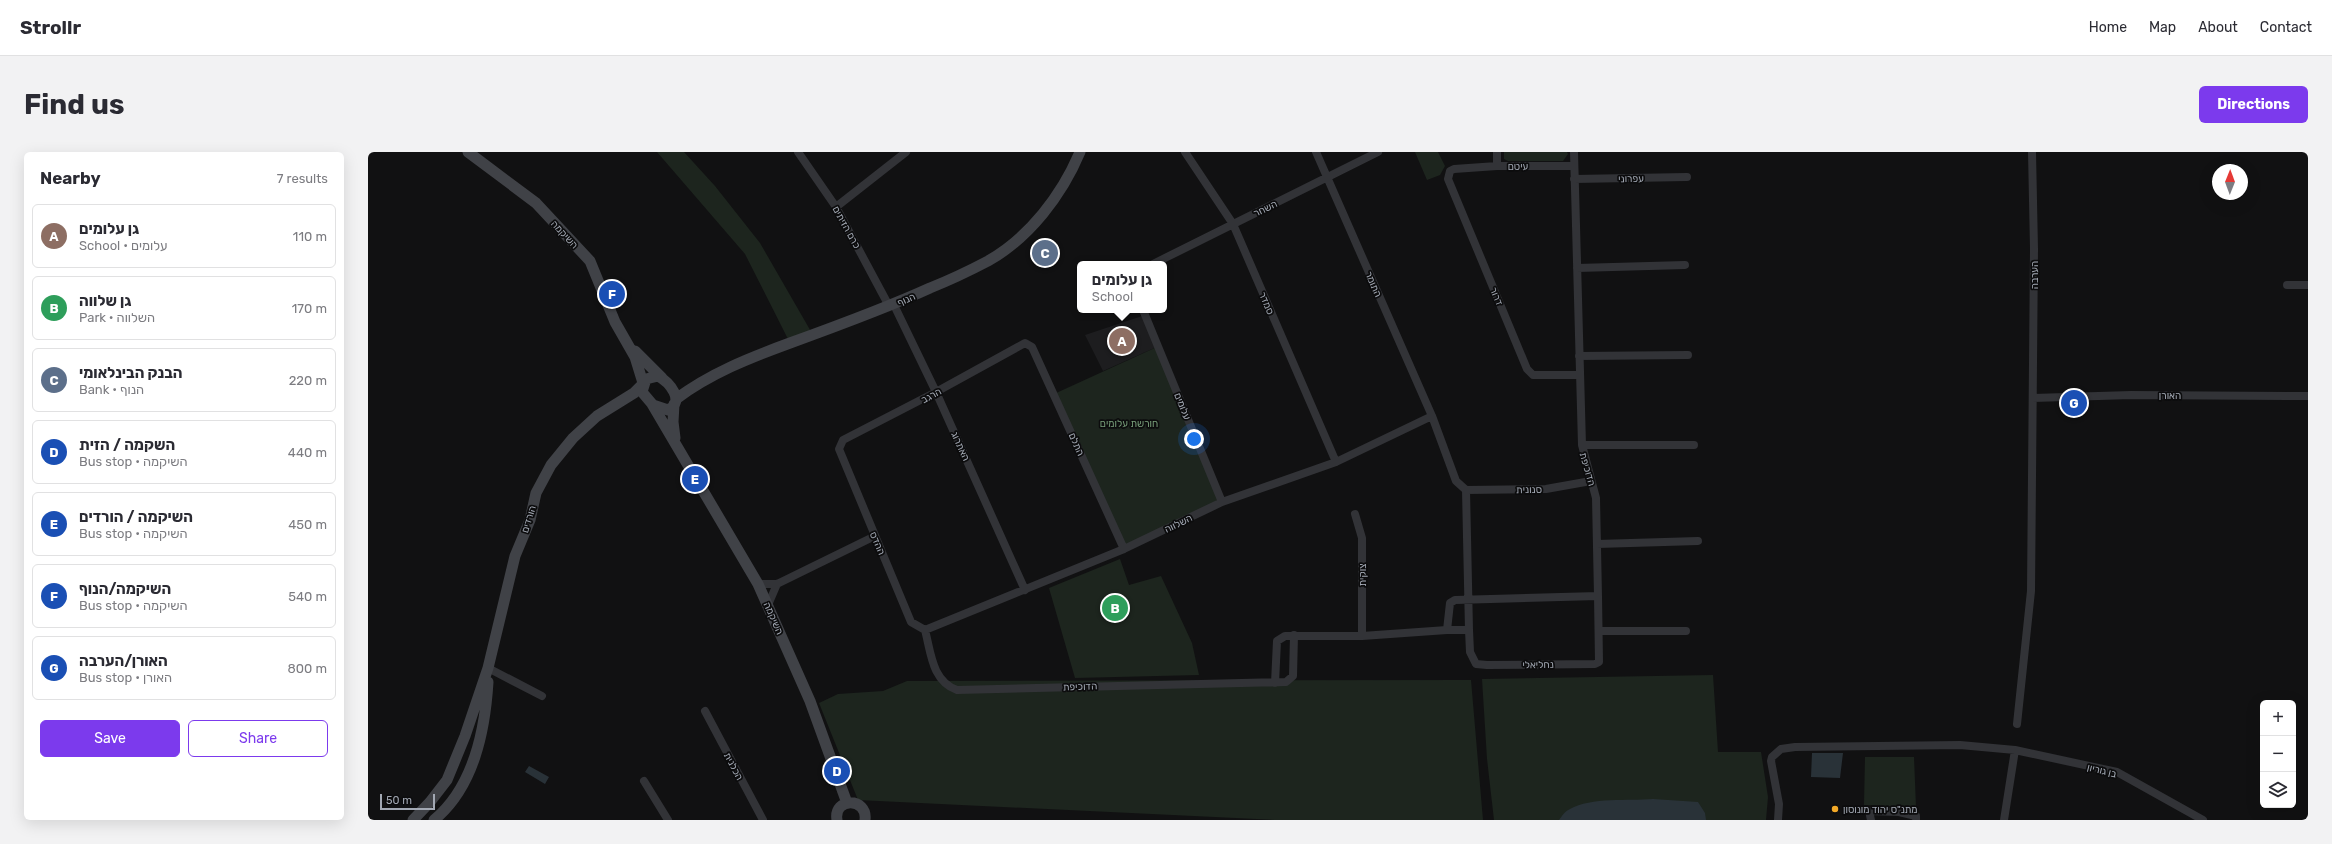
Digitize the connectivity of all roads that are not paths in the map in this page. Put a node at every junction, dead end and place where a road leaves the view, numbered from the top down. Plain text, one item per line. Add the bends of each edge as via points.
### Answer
1 (468, 152) edge
2 (798, 152) edge
3 (906, 152) edge
4 (1080, 152) edge
5 (1185, 152) edge
6 (1316, 152) edge
7 (1378, 152) edge
8 (1497, 152) edge
9 (1574, 152) edge
10 (2032, 152) edge
11 (1497, 166) junction
12 (1574, 166) junction
13 (1448, 173) joint
14 (1328, 177) junction
15 (1687, 177) dead end
16 (1574, 179) junction
17 (836, 207) junction
18 (1233, 224) junction
19 (1159, 261) edge
20 (1686, 265) dead end
21 (1577, 268) junction
22 (2287, 284) dead end
23 (2308, 285) edge
24 (891, 306) junction
25 (1144, 313) edge
26 (1025, 343) joint
27 (628, 345) junction
28 (1688, 355) dead end
29 (1579, 356) junction
30 (1579, 375) junction
31 (662, 378) junction
32 (643, 384) junction
33 (672, 388) junction
34 (690, 389) junction
35 (936, 392) junction
36 (2308, 396) edge
37 (2033, 398) junction
38 (621, 401) junction
39 (650, 402) junction
40 (675, 402) junction
41 (1432, 416) junction
42 (676, 444) junction
43 (1582, 445) junction
44 (1694, 445) dead end
45 (839, 449) joint
46 (1336, 462) junction
47 (1591, 481) junction
48 (1466, 490) junction
49 (1222, 502) junction
50 (1355, 514) dead end
51 (875, 536) junction
52 (1698, 541) dead end
53 (1597, 544) junction
54 (1124, 548) junction
55 (758, 584) junction
56 (777, 584) junction
57 (1025, 590) junction
58 (1598, 596) junction
59 (1469, 600) junction
60 (768, 605) junction
61 (925, 630) junction
62 (1447, 630) junction
63 (1469, 630) junction
64 (1599, 631) junction
65 (1686, 631) dead end
66 (1294, 635) junction
67 (1362, 636) junction
68 (1599, 662) joint
69 (488, 668) junction
70 (1275, 683) junction
71 (542, 696) dead end
72 (705, 711) dead end
73 (2017, 724) dead end
74 (2015, 750) junction
75 (644, 781) dead end
76 (435, 795) junction
77 (847, 802) junction
78 (448, 805) junction
79 (1916, 818) edge
80 (833, 819) edge
81 (413, 820) edge
82 (434, 820) edge
83 (668, 820) edge
84 (763, 820) edge
85 (865, 820) edge
86 (1778, 820) edge
87 (1872, 820) edge
88 (2004, 820) edge
89 (2203, 820) edge

1 - 27 street, השיקמה via 536,203 590,261 615,322
2 - 17 street, כרם הזיתים
3 - 17 street
4 - 24 street, הנוף via 1071,174 1052,201 1026,232 1007,248 971,270
5 - 18 street, סמדר
6 - 14 street, התומר
7 - 14 street, השחר
8 - 11 street
9 - 12 street
10 - 37 street, הערבה
11 - 12 street, עיטם
11 - 13 street, עיטם via 1454,169
12 - 16 street, הדוכיפת
13 - 30 street, דרור via 1449,183 1527,369 1533,375
14 - 18 street, השחר
14 - 41 street, התומר
15 - 16 street, עפרוני
16 - 21 street, הדוכיפת
17 - 24 street, כרם הזיתים
18 - 19 street, השחר
18 - 46 street, סמדר
20 - 21 street
21 - 29 street, הדוכיפת
22 - 23 street
24 - 34 street, הנוף via 730,366
24 - 35 street, האתרוג
25 - 49 street, עלומים
26 - 35 street, הרגב
26 - 54 street, התלם via 1032,347
27 - 31 street
27 - 32 street via 639,366
28 - 29 street
29 - 30 street, הדוכיפת
30 - 43 street, הדוכיפת
31 - 32 street via 650,377
31 - 33 street
32 - 38 street, הורדים
32 - 39 street via 642,392
33 - 34 street via 679,391
33 - 40 street
34 - 40 street, הנוף
35 - 45 street, הרגב via 843,440
35 - 57 street, האתרוג
36 - 37 street, האורן via 2131,395
37 - 73 street, הערבה via 2031,591
38 - 39 street, הורדים via 638,399
38 - 69 street, הורדים via 597,416 573,438 551,465 536,493 530,520 515,556
39 - 40 street via 663,410 671,408
39 - 42 street, השיקמה
40 - 42 street via 673,422
41 - 46 street, השלווה
41 - 48 street, התומר via 1456,482
42 - 55 street, השיקמה
43 - 44 street
43 - 47 street, הדוכיפת
45 - 51 street, ההדס
46 - 49 street, השלווה
47 - 48 street, סנונית via 1546,489
47 - 53 street, הדוכיפת via 1596,498
48 - 59 street
49 - 54 street, השלווה
50 - 67 street, צוקית via 1362,538
51 - 56 street
51 - 61 street, ההדס via 911,622
52 - 53 street
53 - 58 street, הדוכיפת
54 - 57 street, השלווה
55 - 56 street
55 - 60 street, השיקמה
56 - 60 street
57 - 61 street, השלווה
58 - 59 street
58 - 64 street, הדוכיפת
59 - 62 street via 1455,600 1450,603
59 - 63 street
60 - 77 street, השיקמה via 810,701
61 - 70 street, הדוכיפת via 940,680 957,690
62 - 63 street
62 - 67 street
63 - 68 street, נחליאלי via 1470,652 1476,664
64 - 65 street
64 - 68 street, הדוכיפת
66 - 67 street
66 - 70 street via 1285,636 1277,641
66 - 70 street, הדוכיפת via 1292,676 1286,682
69 - 71 street
69 - 76 street, הורדים via 447,780
69 - 78 street, הורדים via 486,702 474,760 458,794
72 - 84 street, הכלנית
74 - 86 street, בן גוריון via 1960,745 1796,747 1781,750 1772,757 1771,762 1779,804
74 - 88 street
74 - 89 street, בן גוריון via 2116,772
75 - 83 street
76 - 78 street
76 - 81 street, הורדים
77 - 80 street via 840,806
77 - 85 street via 861,806 866,813
78 - 82 street, הורדים
79 - 87 street via 1899,812 1869,811

